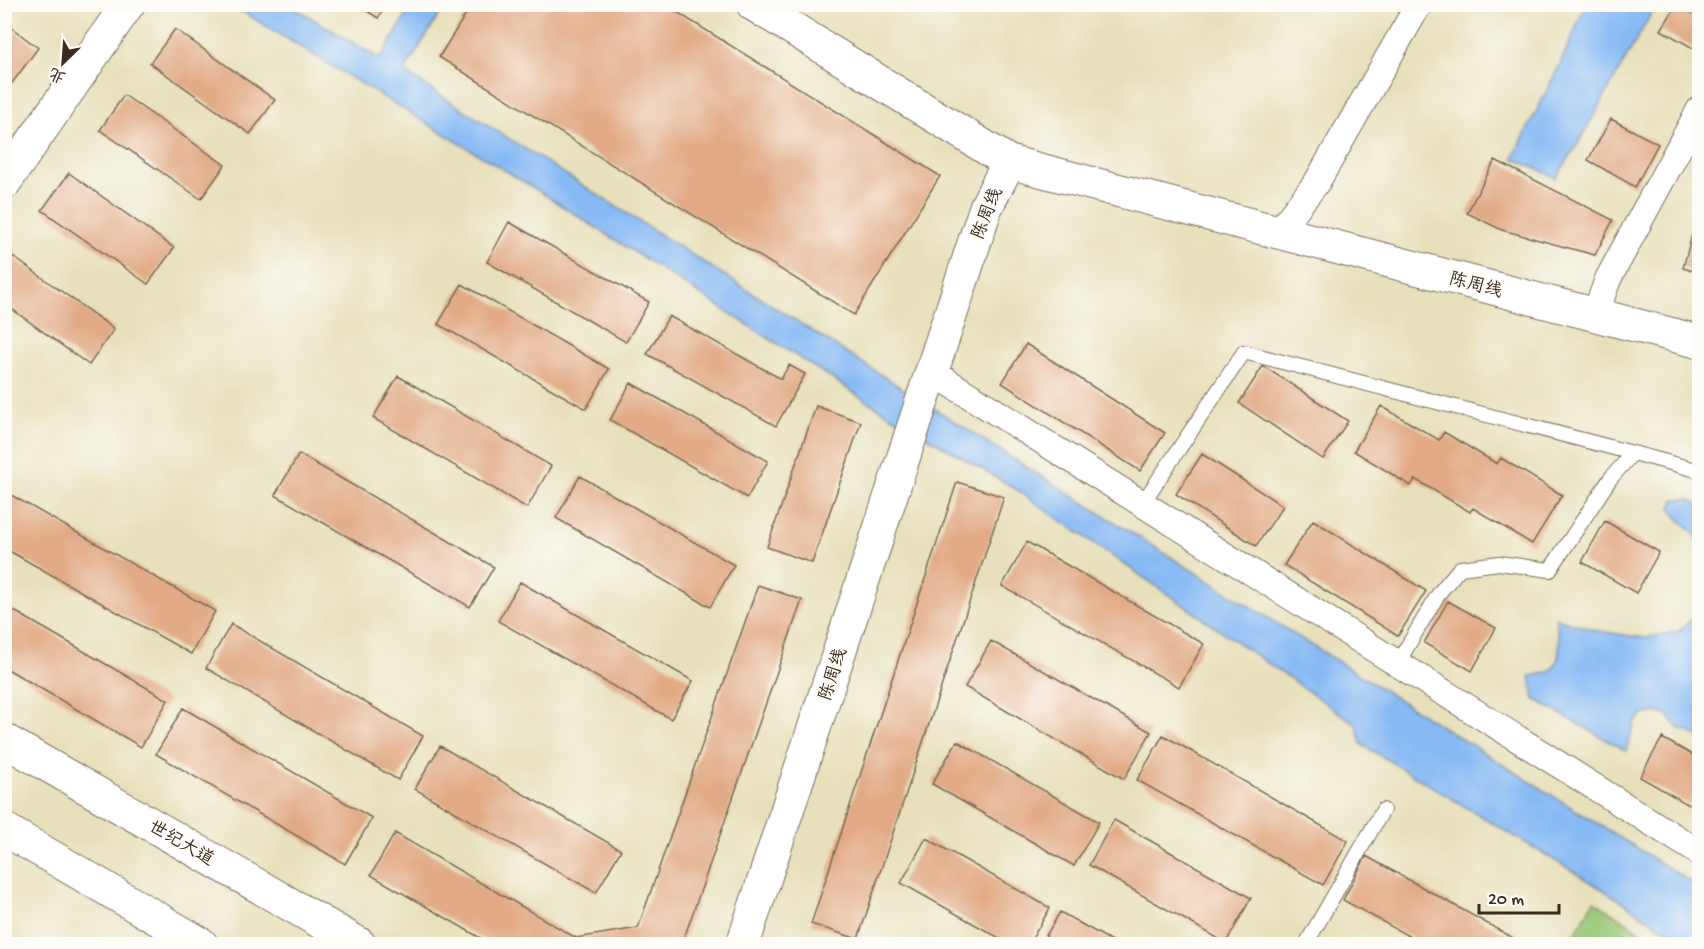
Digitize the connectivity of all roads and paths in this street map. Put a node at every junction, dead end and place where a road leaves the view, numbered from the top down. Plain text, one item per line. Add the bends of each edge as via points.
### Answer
1 (128, 4) edge
2 (753, 4) edge
3 (1419, 4) edge
4 (1700, 109) edge
5 (1009, 162) junction
6 (4, 183) edge
7 (1278, 232) junction
8 (1595, 315) junction
9 (1700, 342) edge
10 (932, 372) junction
11 (1633, 453) junction
12 (1700, 471) edge
13 (1143, 504) junction
14 (1397, 664) junction
15 (4, 740) edge
16 (1383, 810) dead end
17 (4, 829) edge
18 (1700, 853) edge
19 (201, 945) edge
20 (359, 945) edge
21 (743, 945) edge
22 (1306, 945) edge

1 - 6 main road
2 - 5 main road
3 - 7 street via 1317,182
4 - 8 street via 1608,279
5 - 7 main road, 陈周线
5 - 10 main road, 陈周线 via 986,207
7 - 8 main road, 陈周线
8 - 9 main road, 陈周线
10 - 13 street
10 - 21 main road, 陈周线
11 - 12 lane
11 - 13 lane via 1244,352
11 - 14 lane via 1610,479 1550,570 1499,563 1460,568 1439,593
13 - 14 street
14 - 18 street
15 - 20 main road, 世纪大道
16 - 22 lane
17 - 19 main road

